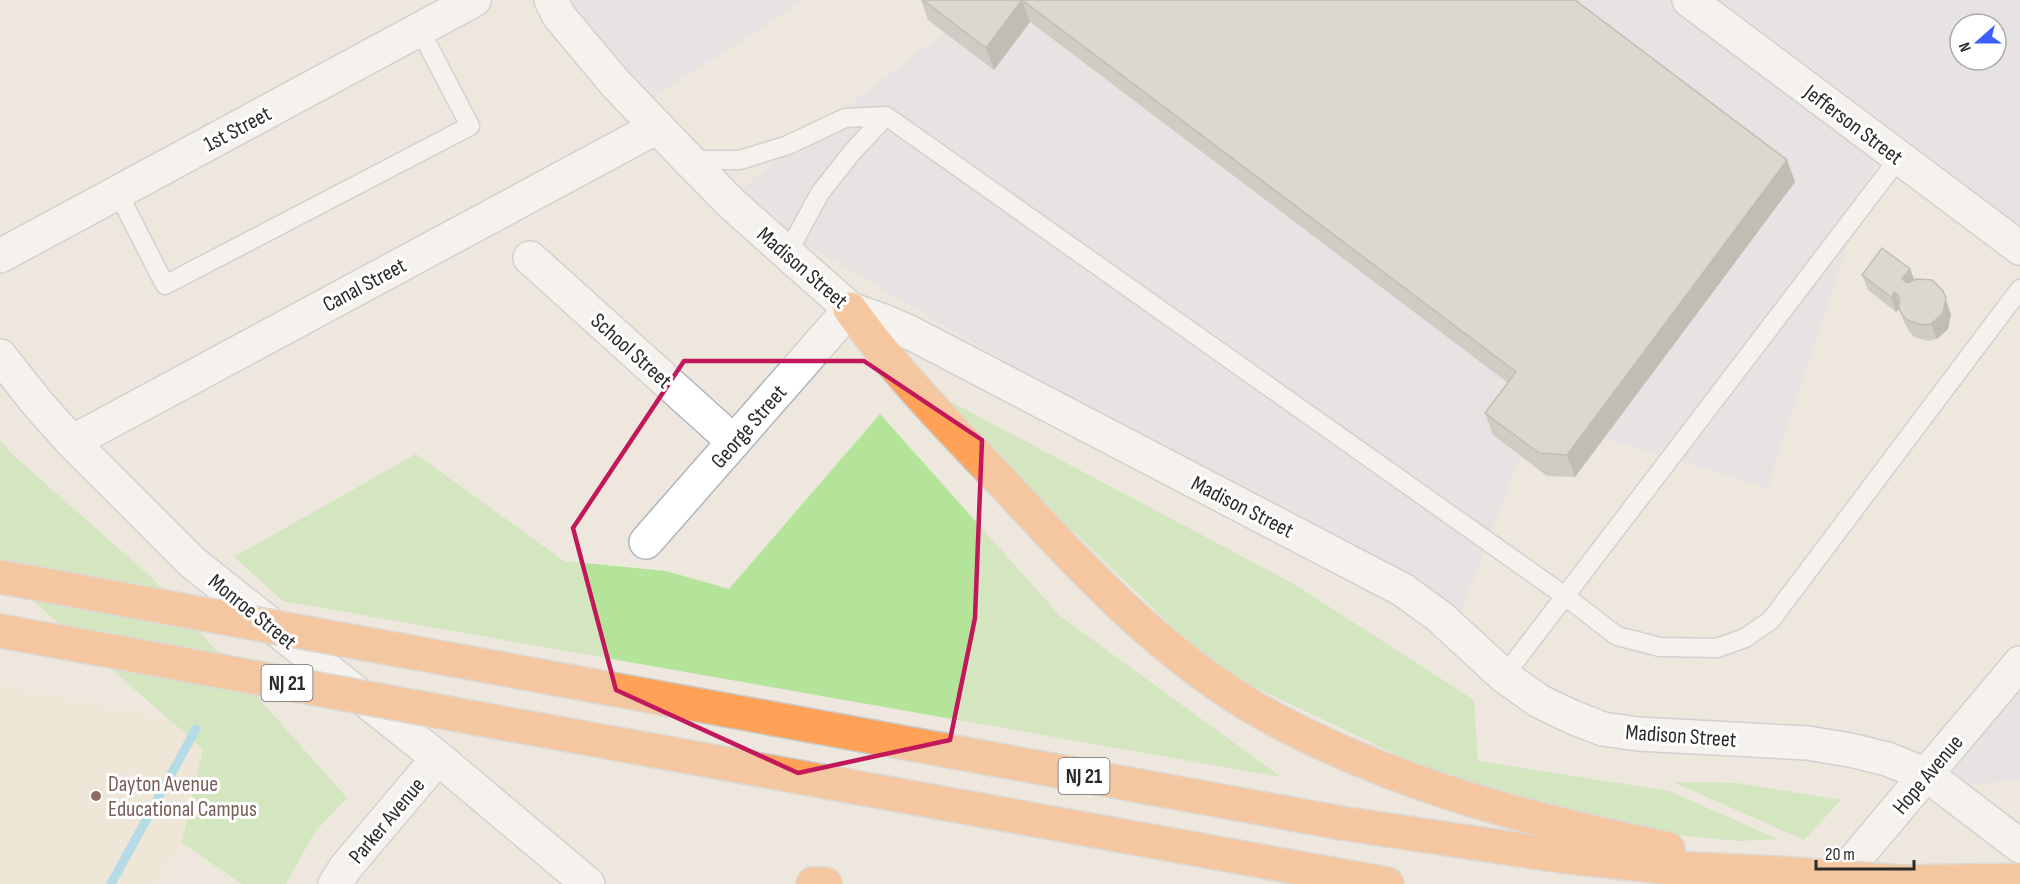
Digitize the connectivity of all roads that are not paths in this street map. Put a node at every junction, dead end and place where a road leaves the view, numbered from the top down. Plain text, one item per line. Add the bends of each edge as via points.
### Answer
1 (474, 0) edge
2 (551, 0) edge
3 (1689, 0) edge
4 (420, 30) junction
5 (886, 116) junction
6 (657, 128) junction
7 (1899, 158) junction
8 (689, 160) junction
9 (118, 192) junction
10 (2020, 248) edge
11 (787, 254) junction
12 (0, 256) edge
13 (530, 258) dead end
14 (2020, 289) edge
15 (850, 309) junction
16 (0, 356) edge
17 (72, 442) junction
18 (734, 442) junction
19 (646, 542) dead end
20 (11, 579) edge
21 (1565, 596) junction
22 (0, 631) edge
23 (2020, 663) edge
24 (1504, 676) junction
25 (438, 758) junction
26 (1927, 775) junction
27 (2020, 846) edge
28 (1778, 873) junction
29 (2006, 881) edge
30 (335, 884) edge
31 (588, 884) edge
32 (813, 884) edge
33 (825, 884) edge
34 (1388, 884) edge
35 (1834, 884) edge

1 - 4 street, 1st Street
2 - 6 street, Madison Street via 559,16
3 - 7 street, Jefferson Street
4 - 9 street, 1st Street
4 - 9 lane via 470,126 165,285
5 - 8 lane via 845,118 788,145 740,160
5 - 11 lane via 820,193
5 - 21 lane
6 - 8 street, Madison Street
6 - 17 street, Canal Street
7 - 10 street, Jefferson Street
7 - 21 lane
8 - 11 street, Madison Street
9 - 12 street, 1st Street
11 - 15 street, Madison Street
13 - 18 street, School Street
14 - 21 lane via 1771,620 1745,638 1717,648 1660,647 1617,636
15 - 18 street, George Street
15 - 24 street, Madison Street via 911,333 1403,590 1440,617
15 - 28 highway via 891,362 1119,605 1182,658 1268,716 1382,770 1462,798 1577,830
16 - 17 street, Monroe Street
17 - 25 street, Monroe Street via 192,562
18 - 19 street, George Street
20 - 28 highway, NJ 21, bridge via 1374,828 1561,856 1671,868
21 - 24 lane
22 - 34 highway, NJ 21, bridge
23 - 26 street, Hope Avenue
24 - 26 street, Madison Street via 1539,701 1603,729 1808,743 1887,759
25 - 30 street, Parker Avenue
25 - 31 street, Monroe Street
26 - 27 street, Madison Street
26 - 35 street, Hope Avenue
28 - 29 highway, NJ 21, bridge via 1903,882
32 - 33 highway

